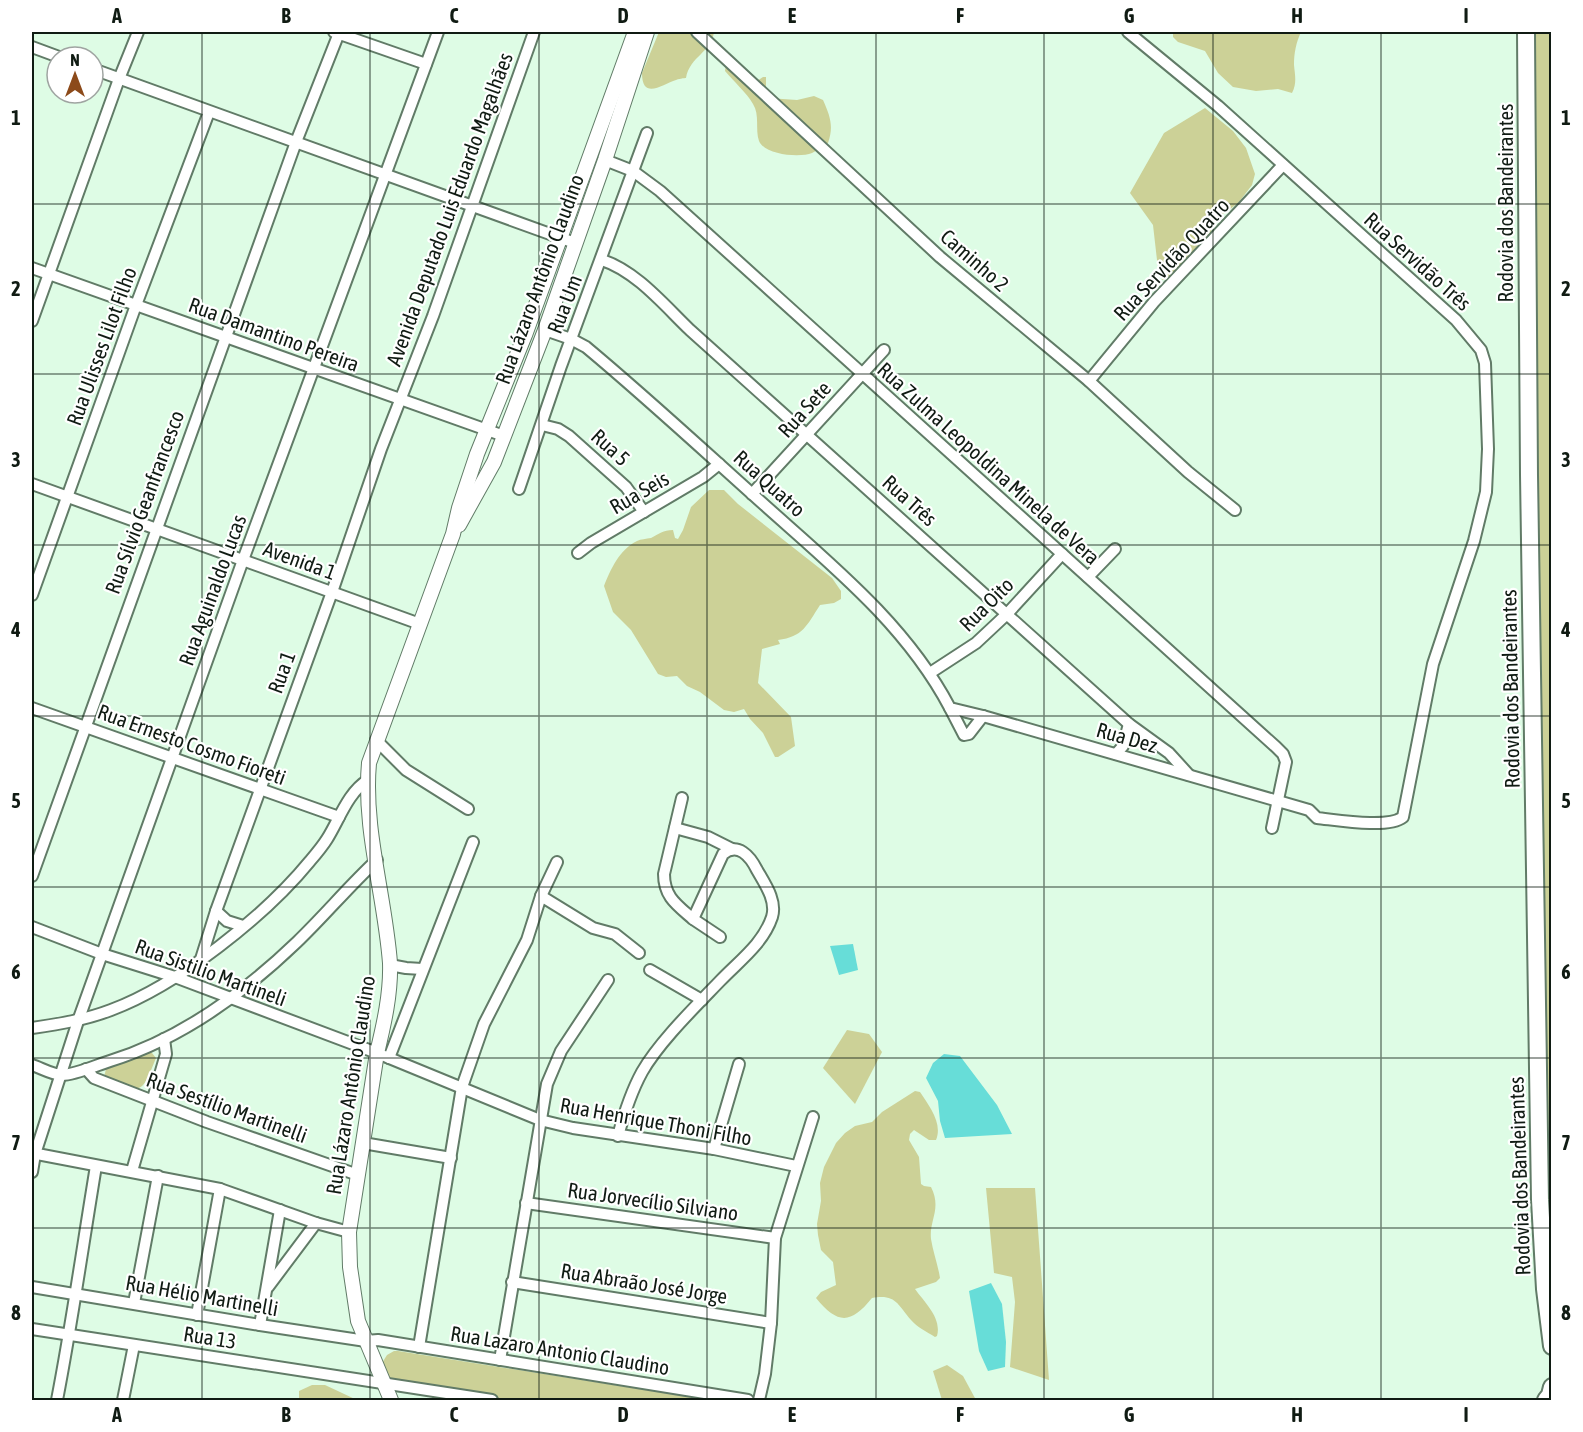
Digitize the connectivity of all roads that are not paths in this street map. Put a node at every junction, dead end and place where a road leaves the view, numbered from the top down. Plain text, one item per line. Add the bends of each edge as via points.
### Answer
1 (138, 32) edge
2 (336, 32) edge
3 (438, 32) edge
4 (534, 32) edge
5 (635, 32) edge
6 (647, 32) edge
7 (697, 32) edge
8 (1128, 32) edge
9 (1526, 32) edge
10 (426, 64) junction
11 (105, 74) edge
12 (119, 79) junction
13 (209, 112) junction
14 (647, 133) dead end
15 (296, 142) junction
16 (605, 160) junction
17 (1283, 165) junction
18 (633, 171) junction
19 (384, 174) junction
20 (471, 206) junction
21 (559, 237) junction
22 (575, 243) junction
23 (602, 260) junction
24 (32, 268) edge
25 (49, 275) junction
26 (136, 305) junction
27 (32, 321) edge
28 (545, 330) junction
29 (225, 336) junction
30 (571, 339) junction
31 (884, 350) dead end
32 (314, 369) junction
33 (862, 374) junction
34 (1089, 381) junction
35 (401, 400) junction
36 (542, 425) junction
37 (488, 431) junction
38 (807, 435) junction
39 (504, 436) junction
40 (719, 464) junction
41 (32, 484) edge
42 (519, 489) dead end
43 (752, 494) junction
44 (67, 496) junction
45 (1235, 510) dead end
46 (644, 512) junction
47 (155, 528) junction
48 (453, 534) junction
49 (1115, 549) dead end
50 (578, 553) dead end
51 (1062, 554) junction
52 (243, 560) junction
53 (1088, 577) junction
54 (332, 592) junction
55 (32, 595) edge
56 (1007, 614) junction
57 (420, 624) junction
58 (930, 673) junction
59 (32, 708) edge
60 (950, 708) junction
61 (983, 716) junction
62 (1130, 724) junction
63 (84, 727) junction
64 (376, 740) junction
65 (1158, 744) junction
66 (1116, 754) junction
67 (172, 758) junction
68 (1151, 765) junction
69 (1189, 775) junction
70 (368, 780) junction
71 (259, 790) junction
72 (682, 798) dead end
73 (1278, 801) junction
74 (468, 809) dead end
75 (339, 817) junction
76 (1403, 817) joint
77 (675, 828) junction
78 (1272, 828) dead end
79 (472, 842) dead end
80 (732, 849) junction
81 (377, 860) junction
82 (557, 862) dead end
83 (32, 876) edge
84 (541, 896) junction
85 (216, 911) junction
86 (693, 919) junction
87 (243, 926) junction
88 (32, 927) edge
89 (720, 937) dead end
90 (639, 953) dead end
91 (102, 954) junction
92 (201, 959) junction
93 (390, 965) junction
94 (422, 969) junction
95 (650, 970) dead end
96 (175, 977) junction
97 (608, 980) dead end
98 (230, 998) junction
99 (702, 1000) junction
100 (78, 1021) junction
101 (32, 1028) edge
102 (164, 1039) junction
103 (383, 1056) junction
104 (739, 1064) dead end
105 (32, 1065) edge
106 (86, 1069) junction
107 (61, 1076) junction
108 (462, 1087) junction
109 (152, 1100) junction
110 (813, 1117) dead end
111 (540, 1120) junction
112 (618, 1136) junction
113 (363, 1143) junction
114 (714, 1149) junction
115 (33, 1153) edge
116 (451, 1158) junction
117 (96, 1166) junction
118 (796, 1166) junction
119 (132, 1171) junction
120 (32, 1172) edge
121 (358, 1175) junction
122 (158, 1176) junction
123 (220, 1189) junction
124 (526, 1203) junction
125 (280, 1210) junction
126 (316, 1222) junction
127 (349, 1232) junction
128 (775, 1238) junction
129 (512, 1282) junction
130 (32, 1287) edge
131 (266, 1290) junction
132 (75, 1293) junction
133 (134, 1303) junction
134 (196, 1315) junction
135 (771, 1323) junction
136 (260, 1325) junction
137 (32, 1329) edge
138 (70, 1335) junction
139 (366, 1341) junction
140 (134, 1345) junction
141 (1551, 1346) edge
142 (419, 1347) junction
143 (500, 1360) junction
144 (384, 1383) junction
145 (1551, 1387) edge
146 (485, 1400) edge
147 (57, 1401) edge
148 (123, 1401) edge
149 (391, 1401) edge
150 (748, 1401) edge
151 (759, 1401) edge
152 (1545, 1401) edge

1 - 12 street
2 - 10 street
2 - 15 street, Rua Sílvio Geanfrancesco
3 - 10 street, Rua Aguinaldo Lucas
4 - 20 street, Avenida Deputado Luis Eduardo Magalhães
5 - 21 main road, Rua Lázaro Antônio Claudino
6 - 16 main road, Rua Lázaro Antônio Claudino
7 - 34 street, Caminho 2 via 940,257
8 - 17 street, Rua Servidão Três
9 - 141 highway, Rodovia dos Bandeirantes via 1540,1200
10 - 19 street, Rua Aguinaldo Lucas
11 - 12 street
12 - 13 street
12 - 25 street
13 - 15 street
13 - 26 street, Rua Ulisses Lilot Filho
14 - 18 street, Rua Um
15 - 19 street
15 - 29 street, Rua Sílvio Geanfrancesco
16 - 18 street, Rua Zulma Leopoldina Minela de Vera
16 - 22 main road, Rua Lázaro Antônio Claudino
17 - 34 street, Rua Servidão Quatro via 1154,302
17 - 76 street, Rua Servidão Três via 1456,320 1481,350 1485,363 1486,492 1433,664
18 - 23 street, Rua Um
18 - 33 street, Rua Zulma Leopoldina Minela de Vera
19 - 20 street
19 - 32 street, Rua Aguinaldo Lucas
20 - 21 street
20 - 35 street, Avenida Deputado Luis Eduardo Magalhães
21 - 22 street
21 - 37 main road, Rua Lázaro Antônio Claudino
22 - 28 main road, Rua Lázaro Antônio Claudino
23 - 30 street, Rua Um
23 - 38 street, Rua Três via 615,264 648,289
24 - 25 street, Rua Damantino Pereira
25 - 26 street, Rua Damantino Pereira
25 - 27 street
26 - 29 street, Rua Damantino Pereira
26 - 44 street, Rua Ulisses Lilot Filho
28 - 30 street, Rua Quatro
28 - 39 main road, Rua Lázaro Antônio Claudino
29 - 32 street, Rua Damantino Pereira
29 - 47 street, Rua Sílvio Geanfrancesco
30 - 36 street, Rua Um
30 - 40 street, Rua Quatro via 597,356
31 - 33 street, Rua Sete
32 - 35 street, Rua Damantino Pereira
32 - 52 street, Rua Aguinaldo Lucas
33 - 38 street, Rua Sete
33 - 51 street, Rua Zulma Leopoldina Minela de Vera
34 - 45 street, Caminho 2
35 - 37 street, Rua Damantino Pereira
35 - 54 street, Rua 1
36 - 42 street, Rua Um
36 - 46 street, Rua 5 via 569,436 626,487
37 - 39 street, Rua Damantino Pereira
37 - 48 main road, Rua Lázaro Antônio Claudino via 477,454
38 - 43 street, Rua Sete
38 - 56 street, Rua Três
39 - 48 main road, Rua Lázaro Antônio Claudino via 485,482
40 - 43 street, Rua Quatro
40 - 46 street, Rua Seis
41 - 44 street, Avenida 1
43 - 58 street, Rua Quatro via 865,598
44 - 47 street, Avenida 1
44 - 55 street, Rua Ulisses Lilot Filho
46 - 50 street, Rua Seis
47 - 52 street, Avenida 1
47 - 63 street, Rua Sílvio Geanfrancesco
48 - 57 main road, Rua Lázaro Antônio Claudino
49 - 53 street
51 - 53 street, Rua Zulma Leopoldina Minela de Vera
51 - 56 street, Rua Oito
52 - 54 street, Avenida 1
52 - 67 street, Rua Aguinaldo Lucas
53 - 73 street, Rua Zulma Leopoldina Minela de Vera via 1283,754 1286,762
54 - 57 street, Avenida 1
54 - 71 street, Rua 1
56 - 58 street, Rua Oito via 976,643
56 - 62 street, Rua Três
57 - 64 main road, Rua Lázaro Antônio Claudino
58 - 60 street, Rua Quatro
59 - 63 street, Rua Ernesto Cosmo Fioreti
60 - 61 street, Rua Dez
60 - 61 street via 964,735
61 - 66 street, Rua Dez
62 - 65 street, Rua Três
62 - 66 street
63 - 67 street, Rua Ernesto Cosmo Fioreti
63 - 83 street, Rua Sílvio Geanfrancesco
64 - 70 main road, Rua Lázaro Antônio Claudino
64 - 74 street via 406,770
65 - 68 street
65 - 69 street, Rua Três
66 - 68 street, Rua Dez
67 - 71 street, Rua Ernesto Cosmo Fioreti
67 - 91 street, Rua Aguinaldo Lucas
68 - 69 street, Rua Dez
69 - 73 street, Rua Dez
70 - 75 street via 356,790
70 - 81 main road, Rua Lázaro Antônio Claudino
71 - 75 street, Rua Ernesto Cosmo Fioreti
71 - 85 street, Rua 1
72 - 77 street
73 - 76 street, Rua Dez via 1309,810 1317,818 1387,823
73 - 78 street, Rua Zulma Leopoldina Minela de Vera
75 - 87 street via 295,879
77 - 80 street
77 - 86 street via 664,883 668,896
79 - 94 street
80 - 86 street via 723,854
80 - 99 street via 744,852 753,861 773,904 772,915 753,949
81 - 93 main road, Rua Lázaro Antônio Claudino
81 - 98 street via 297,942
82 - 84 street
84 - 90 street via 593,928 615,934
84 - 108 street via 527,940 484,1024
85 - 87 street via 227,921
85 - 92 street, Rua 1
86 - 89 street
87 - 92 street
88 - 91 street, Rua Sistilio Martineli
91 - 96 street, Rua Sistilio Martineli
91 - 100 street, Rua Aguinaldo Lucas
92 - 96 street
93 - 94 street
93 - 103 main road, Rua Lázaro Antônio Claudino
94 - 103 street
95 - 99 street
96 - 98 street, Rua Sistilio Martineli
96 - 100 street via 146,995
97 - 111 street via 561,1051 547,1084
98 - 102 street
98 - 103 street, Rua Sistilio Martineli
99 - 112 street via 644,1070
100 - 101 street
100 - 107 street
102 - 106 street
102 - 109 street via 166,1054
103 - 108 street, Rua Henrique Thoni Filho
103 - 113 main road, Rua Lázaro Antônio Claudino
104 - 114 street
105 - 107 street
106 - 107 street
106 - 109 street, Rua Sestílio Martinelli via 94,1078
107 - 115 street
108 - 111 street, Rua Henrique Thoni Filho
108 - 116 street
109 - 119 street
109 - 121 street, Rua Sestílio Martinelli
110 - 118 street
111 - 112 street, Rua Henrique Thoni Filho
111 - 124 street
112 - 114 street, Rua Henrique Thoni Filho
113 - 116 street
113 - 121 main road, Rua Lázaro Antônio Claudino
114 - 118 street, Rua Henrique Thoni Filho
115 - 117 street
115 - 120 street
116 - 142 street
117 - 119 street
117 - 132 street
118 - 128 street
119 - 122 street
121 - 127 main road, Rua Lázaro Antônio Claudino
122 - 123 street
122 - 133 street
123 - 125 street
123 - 134 street
124 - 128 street, Rua Jorvecílio Silviano
124 - 129 street
125 - 126 street
125 - 131 street
126 - 127 street
126 - 131 street
127 - 139 main road, Rua Lázaro Antônio Claudino via 353,1296
128 - 135 street
129 - 135 street, Rua Abraão José Jorge
129 - 143 street
130 - 132 street, Rua Hélio Martinelli
131 - 136 street
132 - 133 street, Rua Hélio Martinelli
132 - 138 street
133 - 134 street, Rua Hélio Martinelli
134 - 136 street, Rua Hélio Martinelli
135 - 151 street
136 - 139 street, Rua Hélio Martinelli
137 - 138 street, Rua 13
138 - 140 street, Rua 13
138 - 147 street
139 - 142 street, Rua Lazaro Antonio Claudino
139 - 144 main road, Rua Lázaro Antônio Claudino
140 - 144 street, Rua 13
140 - 148 street
142 - 143 street, Rua Lazaro Antonio Claudino
143 - 150 street, Rua Lazaro Antonio Claudino
144 - 146 street, Rua 13
144 - 149 main road, Rua Lázaro Antônio Claudino
145 - 152 highway

